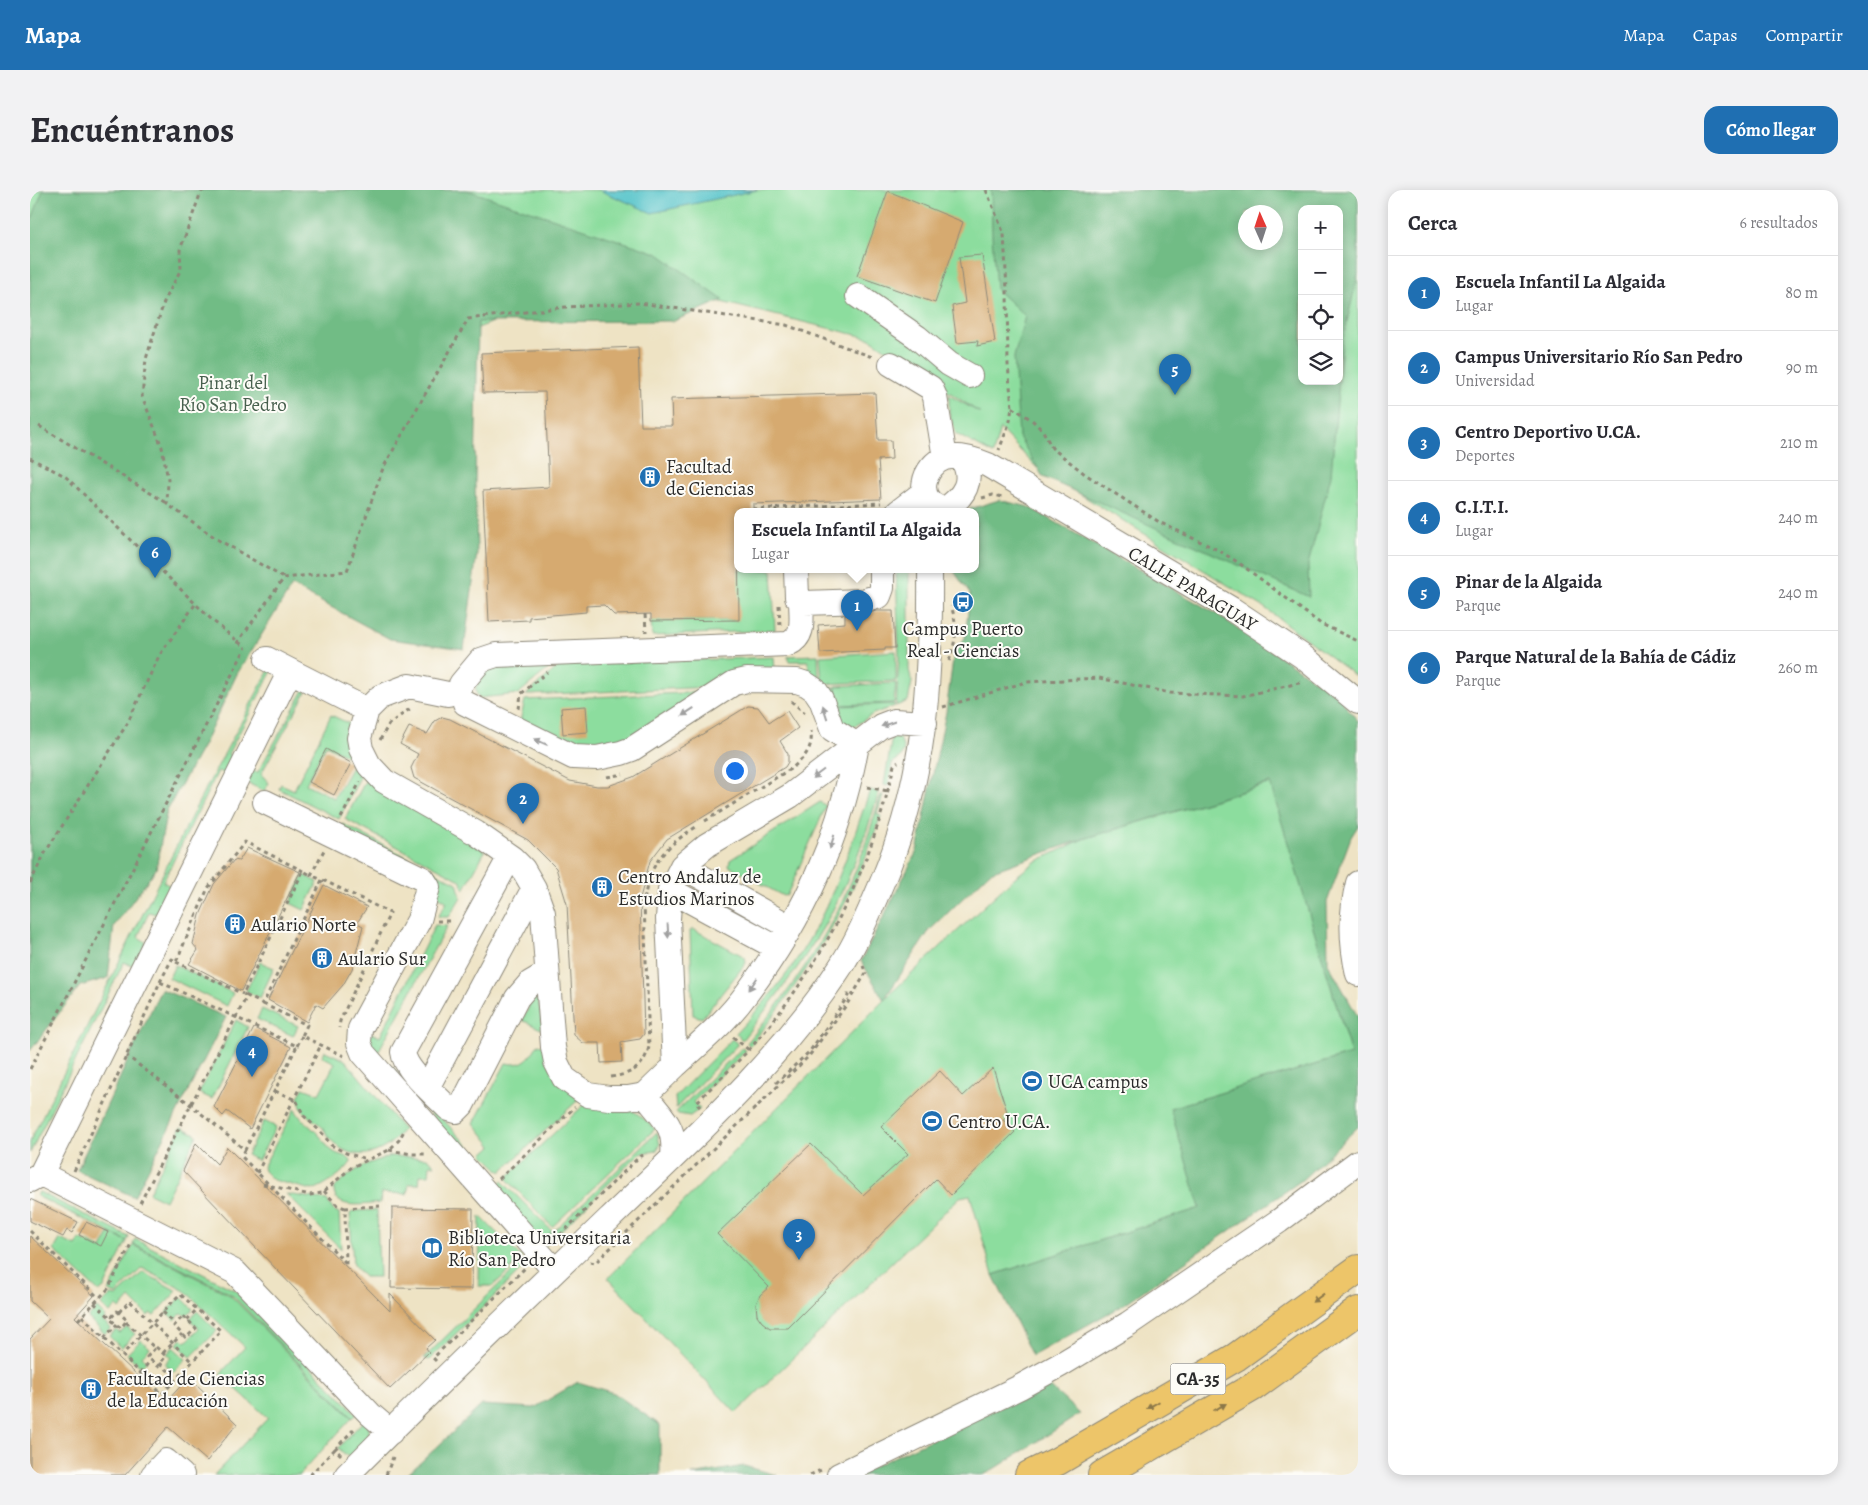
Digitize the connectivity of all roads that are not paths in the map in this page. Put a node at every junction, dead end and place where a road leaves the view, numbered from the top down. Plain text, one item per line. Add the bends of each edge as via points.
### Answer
1 (858, 296) dead end
2 (891, 364) road end
3 (949, 364) junction
4 (970, 376) dead end
5 (931, 388) junction
6 (954, 458) junction
7 (1016, 488) junction
8 (973, 494) junction
9 (932, 504) edge
10 (893, 507) edge
11 (796, 573) edge
12 (882, 573) edge
13 (930, 578) edge
14 (801, 600) junction
15 (267, 660) road end
16 (289, 672) junction
17 (458, 694) junction
18 (1358, 702) edge
19 (367, 710) junction
20 (933, 720) junction
21 (857, 745) junction
22 (265, 802) dead end
23 (512, 858) junction
24 (682, 866) junction
25 (1358, 883) edge
26 (534, 888) junction
27 (670, 890) junction
28 (790, 927) junction
29 (777, 948) junction
30 (547, 973) junction
31 (1358, 974) edge
32 (675, 1066) junction
33 (422, 1080) junction
34 (398, 1094) junction
35 (645, 1095) junction
36 (670, 1126) junction
37 (700, 1131) junction
38 (664, 1156) junction
39 (1358, 1162) edge
40 (36, 1177) edge
41 (549, 1264) junction
42 (1358, 1269) edge
43 (1358, 1312) edge
44 (394, 1440) junction
45 (153, 1475) edge
46 (182, 1475) edge
47 (347, 1475) edge
48 (838, 1475) edge
49 (1029, 1475) edge
50 (1102, 1475) edge

1 - 3 street
2 - 5 street
3 - 4 street
3 - 5 street
5 - 6 street
6 - 7 street, CALLE PARAGUAY via 973,459 988,465
6 - 8 street via 968,468
6 - 9 street via 935,464 930,470
7 - 8 street via 993,484
7 - 18 street, CALLE PARAGUAY via 1233,610 1327,676
8 - 9 street
9 - 10 street
11 - 14 street via 797,597
12 - 14 street via 879,596 863,601 804,603
13 - 20 street via 937,666
14 - 17 street via 801,633 797,640 788,644 496,655 481,660
15 - 16 street
16 - 19 street
16 - 40 street
17 - 19 street via 409,686 380,697
21 -> 17 street via 832,729 815,690 797,681 740,680 632,749 610,756 573,757 514,729
19 - 23 street via 359,738 361,749 369,765 384,781 476,832
20 -> 21 street via 894,721 881,726
20 - 37 street via 918,760 895,850 842,963 782,1046
21 -> 24 street via 790,796 707,845
21 -> 28 street via 848,793 827,856
22 - 34 street via 423,879 428,886 419,920 360,1029 359,1043 363,1053
23 - 26 street
23 - 33 street via 406,1044 404,1060
24 - 27 street
24 - 28 street
25 - 31 street via 1351,926 1352,951
26 - 30 street via 543,913
26 - 33 street
27 - 29 street
27 -> 32 street via 668,919
28 - 29 street
29 -> 32 street via 715,1030
30 - 33 street via 530,984 518,998 456,1111 450,1109
30 - 35 street via 556,1062 564,1078 588,1095 609,1098
32 - 35 street
33 - 34 street
34 - 41 street
35 - 36 street
36 - 37 street via 682,1131
36 - 38 street via 674,1136
37 - 38 street
38 - 41 street
39 - 48 street via 1279,1221 1128,1324 1060,1365
40 - 44 street via 140,1214 235,1272
41 - 44 street
42 -> 49 highway, CA-35 via 1236,1357
50 -> 43 highway, CA-35 via 1253,1387
44 - 47 street
45 - 46 street via 166,1461

